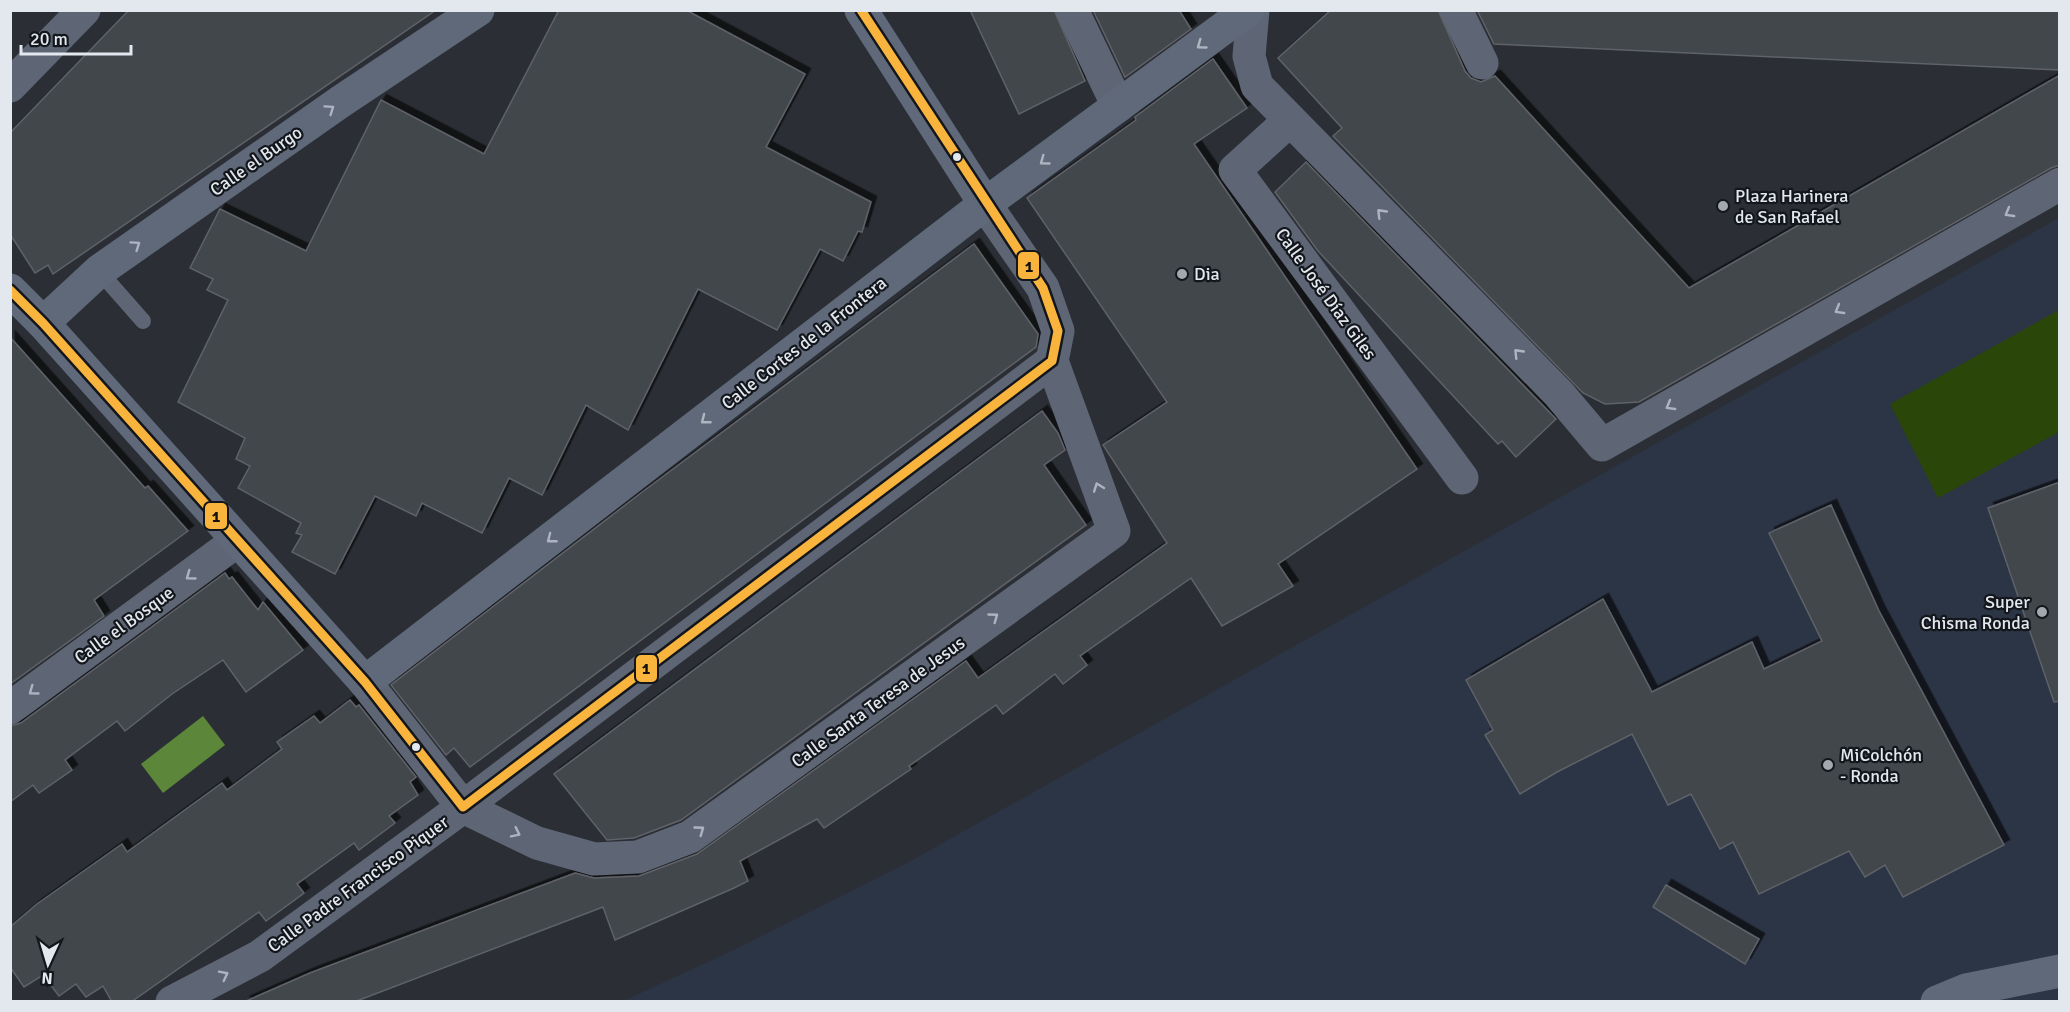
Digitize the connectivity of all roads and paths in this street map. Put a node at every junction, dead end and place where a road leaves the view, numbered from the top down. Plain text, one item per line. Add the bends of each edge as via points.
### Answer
1 (84, 10) edge
2 (478, 10) edge
3 (861, 10) edge
4 (1072, 10) edge
5 (1248, 10) edge
6 (1253, 10) edge
7 (1456, 10) edge
8 (1482, 63) dead end
9 (10, 86) edge
10 (1118, 106) junction
11 (1290, 120) junction
12 (2060, 184) edge
13 (985, 204) junction
14 (99, 271) junction
15 (10, 290) edge
16 (143, 321) dead end
17 (43, 323) junction
18 (1052, 361) junction
19 (1462, 478) dead end
20 (237, 541) junction
21 (365, 682) junction
22 (10, 708) edge
23 (463, 807) junction
24 (2060, 971) edge
25 (172, 1002) edge
26 (1937, 1002) edge

1 - 9 street
14 -> 2 street, Calle el Burgo
3 - 13 street
4 - 10 street
5 -> 10 street, Calle Cortes de la Frontera
6 - 11 street via 1249,56 1257,86
7 - 8 street
10 -> 13 street, Calle Cortes de la Frontera
12 -> 11 street via 1602,445 1558,394
11 - 19 street, Calle José Díaz Giles via 1235,170
13 - 18 street via 1043,288 1058,331
13 -> 21 street, Calle Cortes de la Frontera
14 - 16 lane
14 - 17 street, Calle el Burgo
15 - 17 street
17 - 20 street
18 - 23 street, Calle Padre Francisco Piquer
23 -> 18 street, Calle Santa Teresa de Jesus via 537,843 594,859 638,857 690,837 1114,531
20 - 21 street
20 -> 22 street, Calle el Bosque
21 - 23 street
25 -> 23 street, Calle Padre Francisco Piquer via 261,956
24 - 26 street via 1966,990

